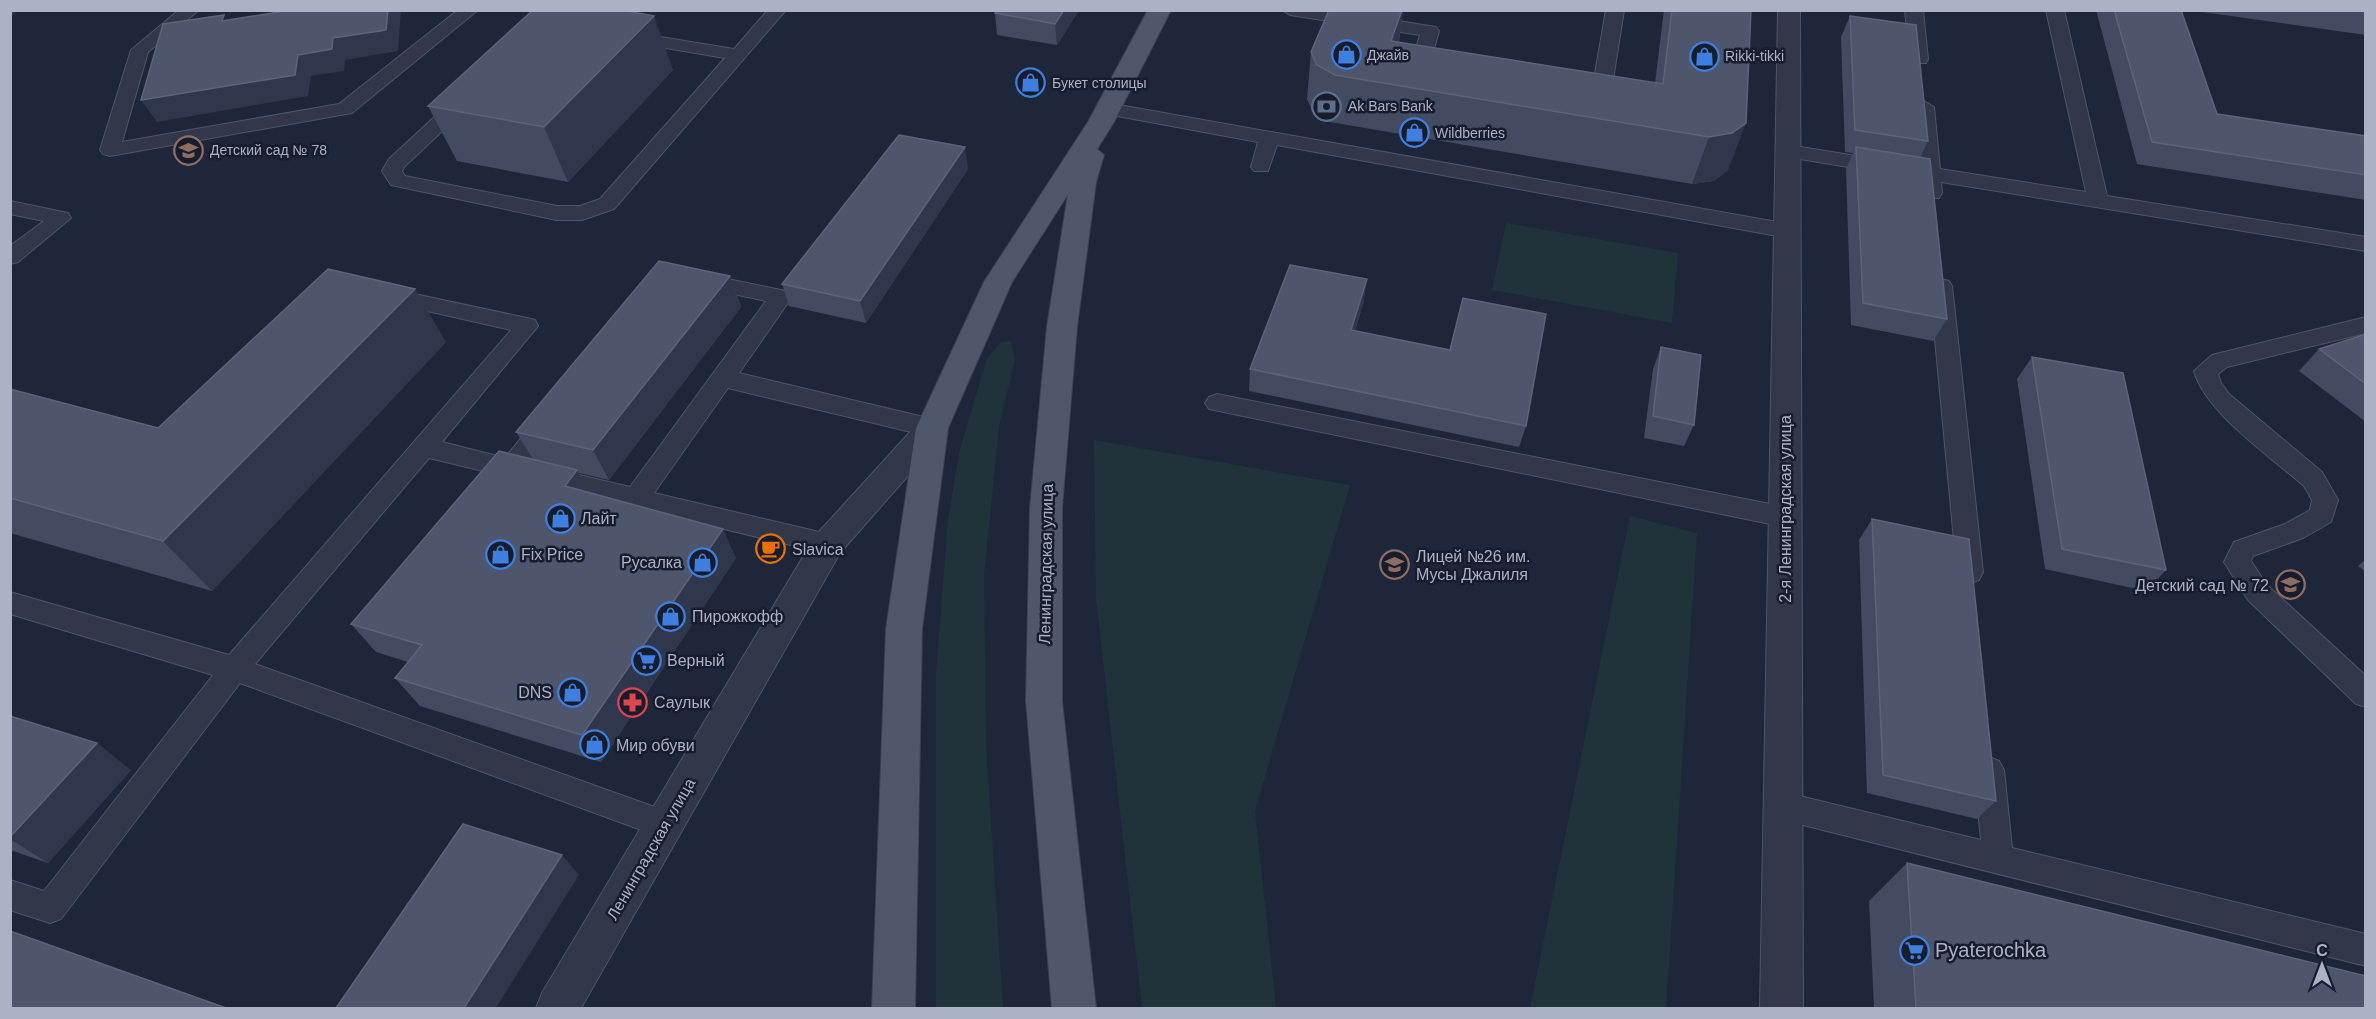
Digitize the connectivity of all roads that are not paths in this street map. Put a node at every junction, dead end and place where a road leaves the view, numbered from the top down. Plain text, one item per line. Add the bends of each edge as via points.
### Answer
1 (191, 10) edge
2 (470, 10) edge
3 (778, 10) edge
4 (1160, 10) edge
5 (1290, 10) edge
6 (1615, 10) edge
7 (1789, 10) edge
8 (1914, 10) edge
9 (2055, 10) edge
10 (1378, 17) edge
11 (609, 33) edge
12 (739, 55) junction
13 (1440, 73) edge
14 (474, 91) edge
15 (1577, 95) edge
16 (1104, 116) junction
17 (1268, 140) junction
18 (1788, 151) junction
19 (1261, 167) dead end
20 (1930, 174) junction
21 (2098, 201) junction
22 (10, 207) edge
23 (1935, 221) edge
24 (1788, 231) junction
25 (2365, 246) edge
26 (10, 257) edge
27 (1940, 269) edge
28 (679, 276) edge
29 (370, 291) edge
30 (2366, 325) edge
31 (723, 378) junction
32 (1217, 402) dead end
33 (563, 403) edge
34 (932, 428) junction
35 (422, 447) junction
36 (511, 468) junction
37 (637, 497) junction
38 (1785, 518) junction
39 (828, 544) junction
40 (1972, 600) edge
41 (10, 603) edge
42 (234, 669) junction
43 (2366, 695) edge
44 (1986, 741) edge
45 (1783, 806) junction
46 (666, 825) junction
47 (1998, 859) junction
48 (10, 895) edge
49 (2366, 950) edge
50 (557, 1008) edge
51 (893, 1008) edge
52 (1074, 1008) edge
53 (1782, 1008) edge

1 - 2 lane via 140,50 110,150 345,109
3 - 12 lane
4 - 16 main road, Ленинградская улица
5 - 10 lane
6 - 15 lane via 1600,99
7 - 18 street, 2-я Ленинградская улица
8 - 20 lane
9 - 21 lane
10 - 13 lane via 1430,31 1418,70
11 - 12 lane
12 - 14 lane via 607,204 582,213 557,213 407,184 393,177 396,164
16 - 17 lane
16 - 34 main road, Ленинградская улица via 999,282
16 - 52 main road, Ленинградская улица via 1083,183 1073,244 1055,382 1046,508 1044,701
17 - 19 lane
17 - 24 lane
18 - 20 lane
18 - 24 street, 2-я Ленинградская улица
20 - 21 lane
20 - 23 lane
21 - 25 lane
22 - 26 lane via 61,218
24 - 38 street, 2-я Ленинградская улица
27 - 40 lane
28 - 31 lane via 781,297
29 - 35 lane via 527,326
30 - 43 lane via 2220,361 2206,371 2215,393 2313,479 2325,500 2322,515 2289,534 2243,549 2237,562 2257,592
31 - 34 lane
31 - 37 lane
32 - 38 lane
33 - 36 lane
34 - 39 street, Ленинградская улица
34 - 51 main road, Ленинградская улица via 904,629
35 - 36 lane
35 - 42 lane
36 - 37 lane
37 - 39 lane
38 - 45 street, 2-я Ленинградская улица
39 - 46 street, Ленинградская улица
41 - 42 lane
42 - 46 lane
42 - 48 lane via 50,908
44 - 47 lane
45 - 47 lane
45 - 53 street, 2-я Ленинградская улица
46 - 50 street, Ленинградская улица
47 - 49 lane

